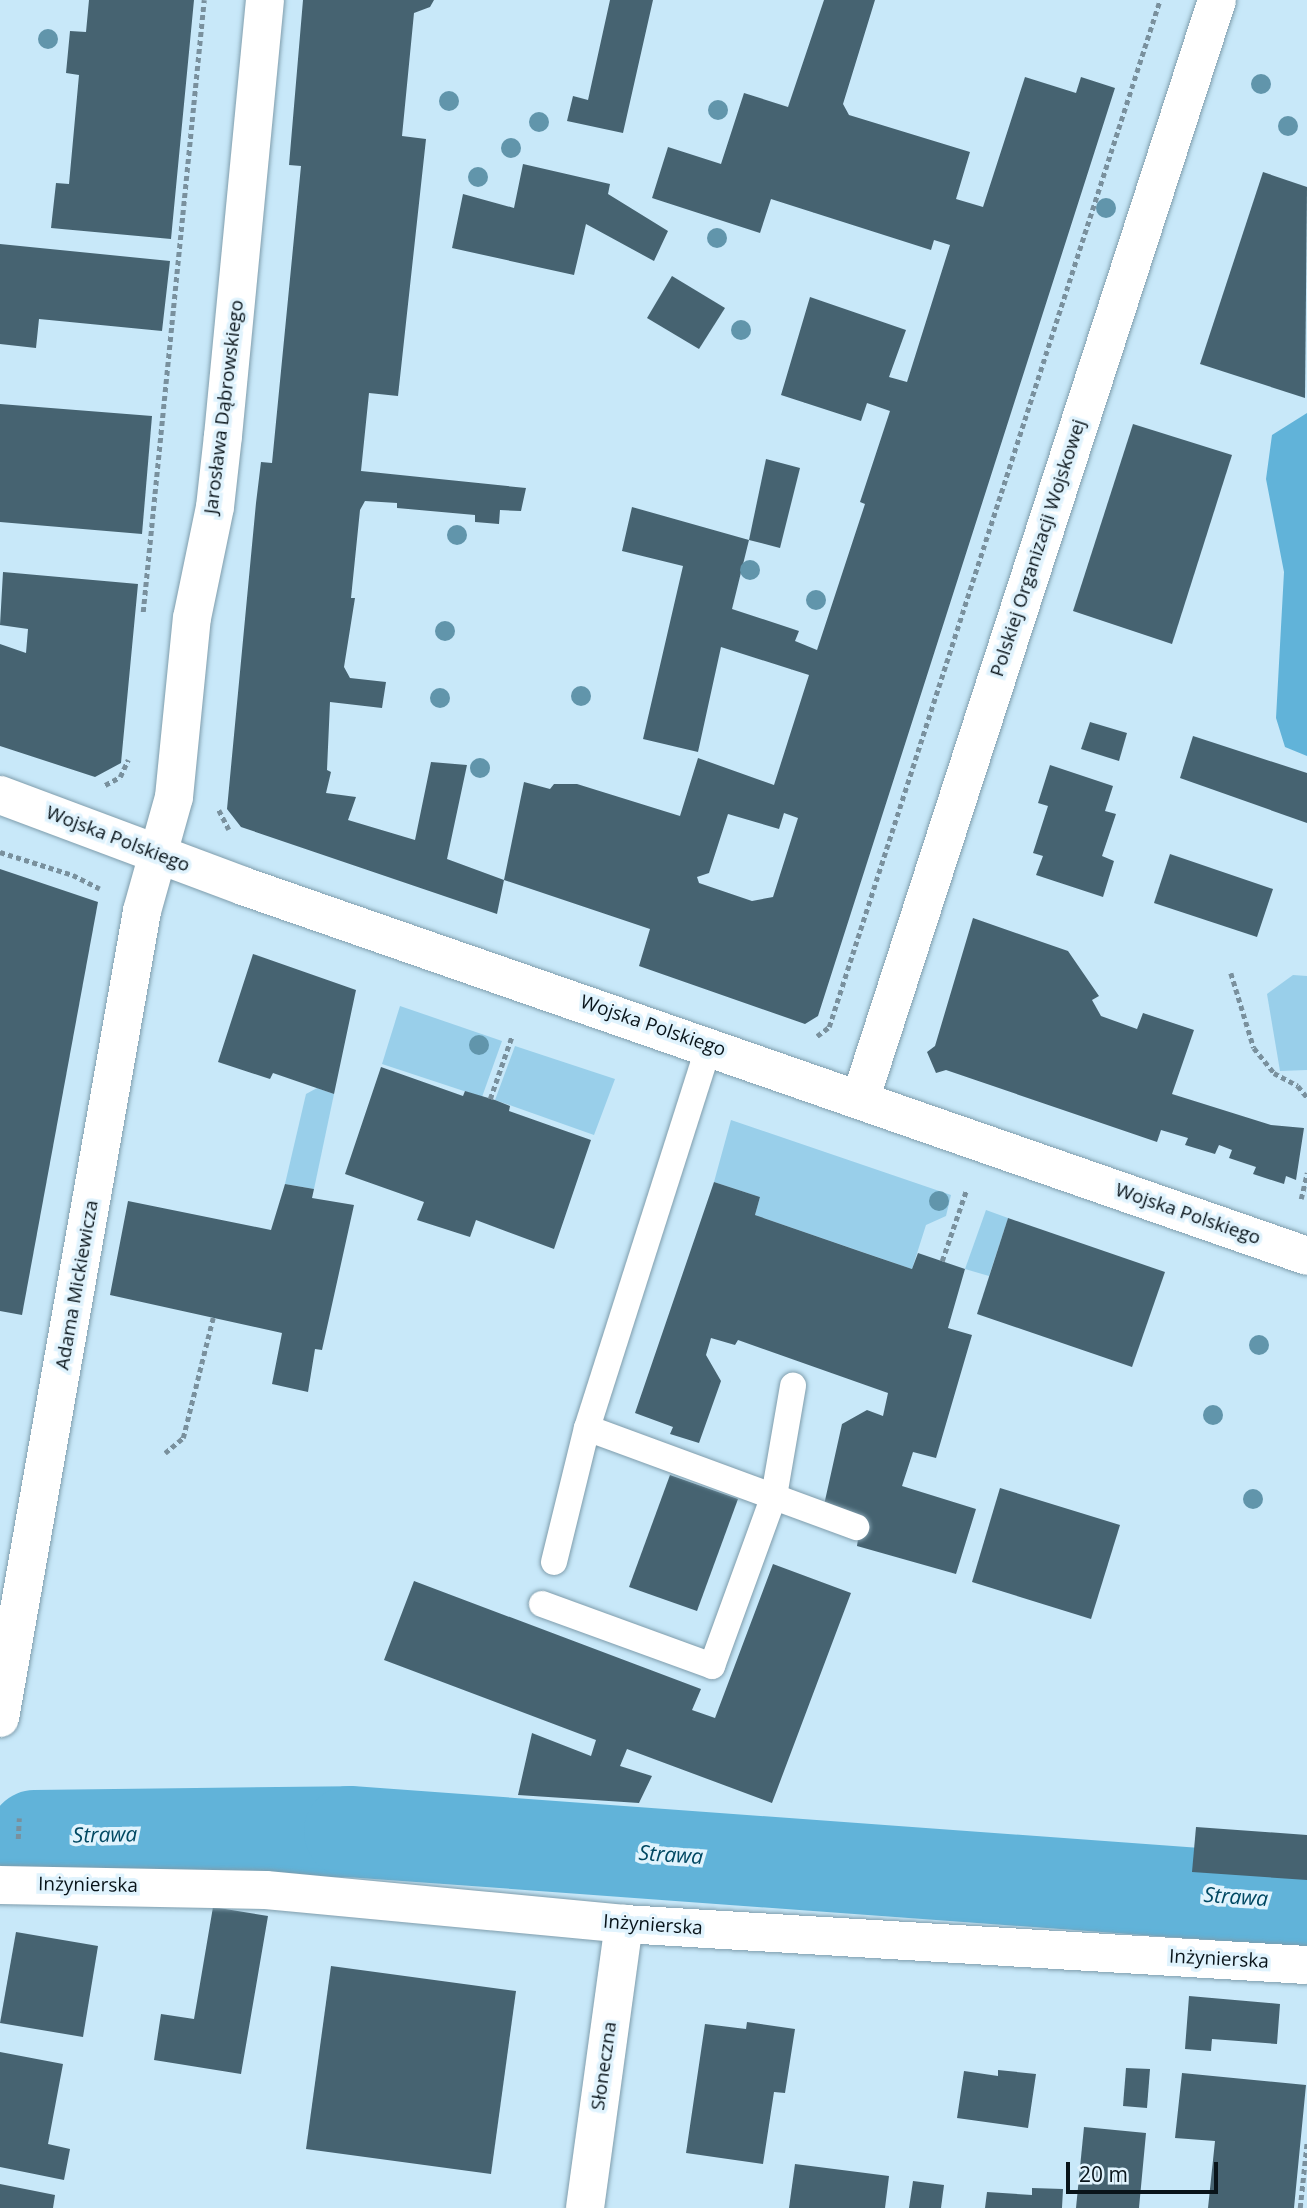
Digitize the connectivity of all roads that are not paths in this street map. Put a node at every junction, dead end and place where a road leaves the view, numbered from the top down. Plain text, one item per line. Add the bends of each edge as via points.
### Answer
1 (265, 0) edge
2 (1217, 0) edge
3 (0, 795) edge
4 (158, 853) junction
5 (709, 1045) junction
6 (861, 1097) junction
7 (1307, 1256) edge
8 (793, 1386) dead end
9 (587, 1428) junction
10 (774, 1496) junction
11 (856, 1527) dead end
12 (554, 1562) dead end
13 (542, 1604) dead end
14 (0, 1718) edge
15 (0, 1885) edge
16 (624, 1924) junction
17 (1307, 1965) edge
18 (585, 2208) edge

1 - 4 street, Jarosława Dąbrowskiego via 215,507 192,618 174,797
2 - 6 street, Polskiej Organizacji Wojskowej
3 - 4 street, Wojska Polskiego
4 - 5 street, Wojska Polskiego
4 - 14 street, Adama Mickiewicza via 142,911
5 - 6 street, Wojska Polskiego
5 - 9 lane
6 - 7 street, Wojska Polskiego
8 - 10 lane
9 - 10 lane
9 - 12 lane
10 - 11 lane
10 - 13 lane via 712,1666
15 - 16 street, Inżynierska via 266,1890
16 - 17 street, Inżynierska
16 - 18 street, Słoneczna

